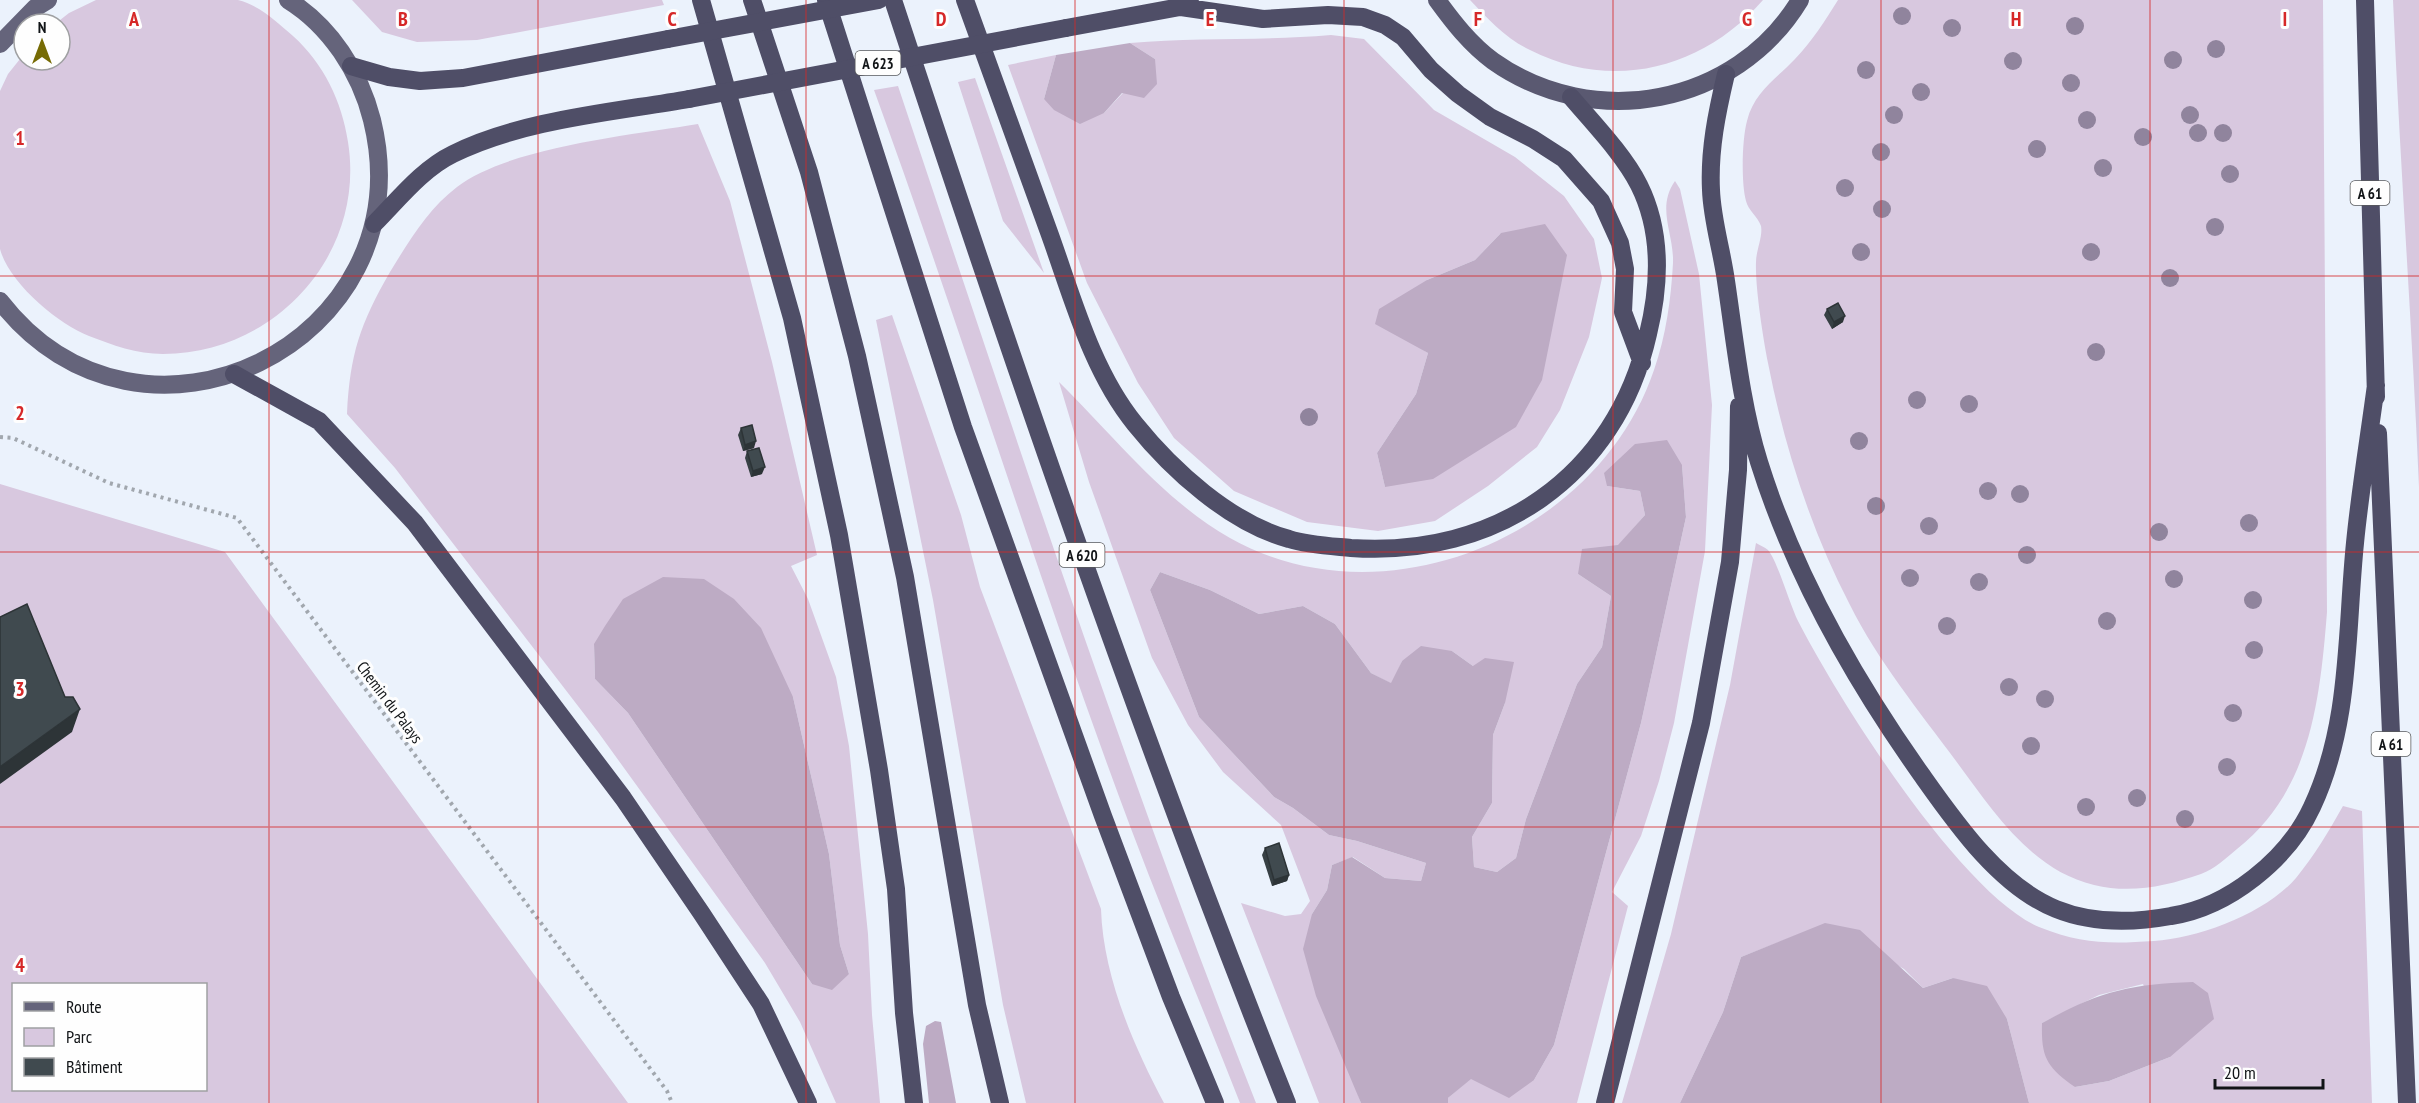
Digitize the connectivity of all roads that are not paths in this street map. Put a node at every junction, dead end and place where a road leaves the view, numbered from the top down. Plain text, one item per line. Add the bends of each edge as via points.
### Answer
1 (48, 0) edge
2 (288, 0) edge
3 (701, 0) edge
4 (752, 0) edge
5 (826, 0) edge
6 (879, 0) edge
7 (893, 0) edge
8 (965, 0) edge
9 (1216, 0) edge
10 (1437, 0) edge
11 (1800, 0) edge
12 (2365, 0) edge
13 (1181, 7) junction
14 (0, 44) edge
15 (351, 66) junction
16 (1726, 74) junction
17 (1571, 97) junction
18 (374, 224) junction
19 (0, 301) edge
20 (1642, 363) junction
21 (234, 374) junction
22 (1739, 374) junction
23 (2376, 385) junction
24 (808, 1103) edge
25 (914, 1103) edge
26 (1000, 1103) edge
27 (1215, 1103) edge
28 (1287, 1103) edge
29 (1605, 1103) edge
30 (2407, 1103) edge

1 - 14 main road
2 - 15 main road via 327,34
3 - 25 highway via 792,318 839,535 896,889
4 - 26 highway via 809,172 857,356 905,577 977,1005
5 - 27 highway via 963,427 1111,837
6 - 15 highway, bridge via 463,78 420,81
7 - 28 highway, A 620 via 1010,353 1167,797
8 - 20 highway via 1078,314 1106,378 1120,404 1167,462 1205,494 1244,519 1287,539 1372,549 1451,541 1484,530 1527,509 1564,481 1598,446 1623,409
9 - 13 highway, A 623
10 - 17 highway via 1460,31 1492,60 1529,82
11 - 16 highway via 1761,48
12 - 23 highway, A 61
13 - 18 highway, A 623, bridge via 525,129 451,155 417,181
13 - 20 highway via 1263,19 1363,17 1385,25 1403,37 1458,94 1564,159 1601,201 1620,243 1625,269 1623,312
15 - 18 main road via 368,103 378,142 380,183
16 - 17 highway via 1690,90 1651,100 1611,102
16 - 22 highway via 1712,147 1711,193
17 - 20 highway via 1638,183 1656,237 1656,288
18 - 21 main road via 360,264 337,300 308,332 273,357
19 - 21 main road via 46,347 80,366 117,379 156,385 196,383
21 - 24 highway via 319,421 415,523 623,798 702,914 761,1004
22 - 23 highway via 1758,460 1781,521 1829,628 1883,721 1958,826 1989,860 2024,890 2052,907 2115,921 2188,914 2223,899 2287,846 2310,811 2326,772 2346,675 2355,545
22 - 29 highway via 1738,470 1730,562 1704,711
23 - 30 highway, A 61

